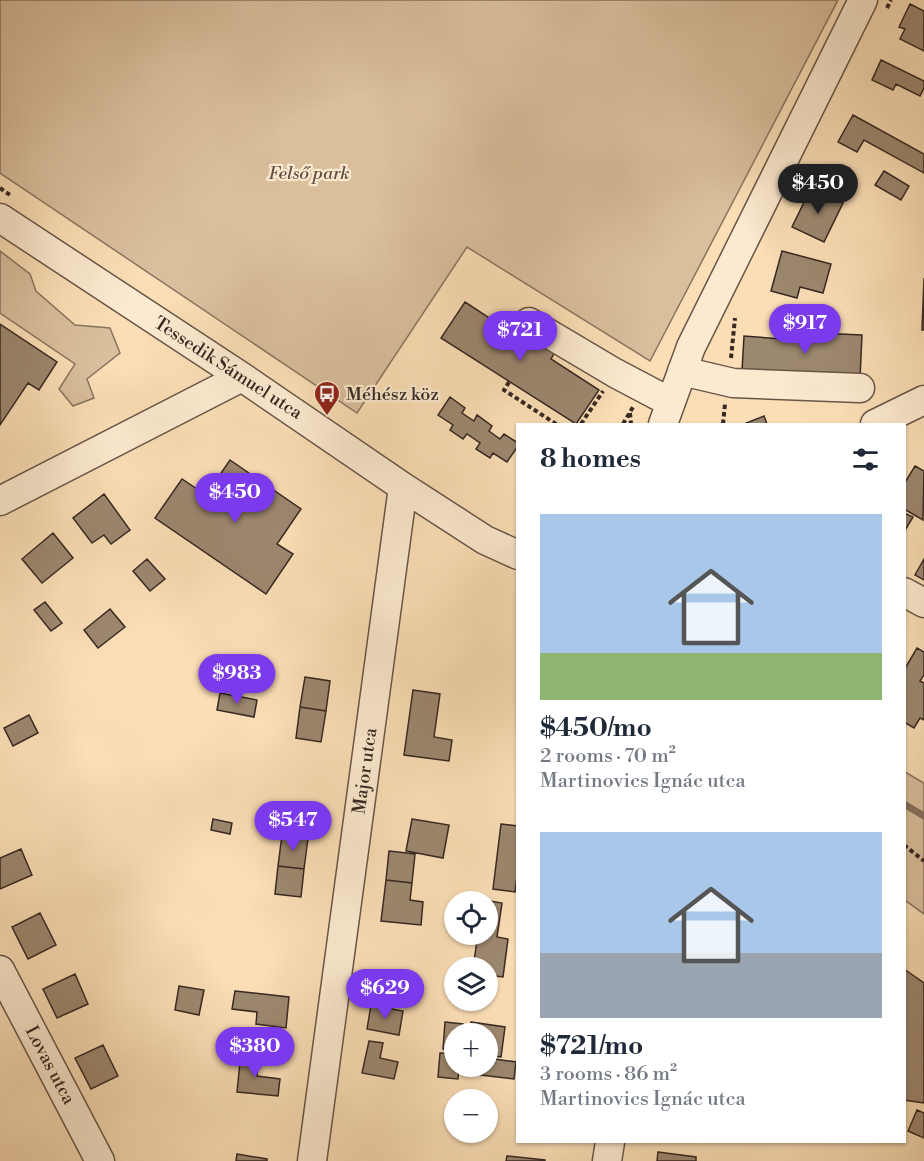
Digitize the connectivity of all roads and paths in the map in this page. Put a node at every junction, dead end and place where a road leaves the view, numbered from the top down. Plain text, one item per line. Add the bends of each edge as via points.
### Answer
1 (891, 0) edge
2 (874, 5) edge
3 (0, 218) edge
4 (735, 313) dead end
5 (529, 322) dead end
6 (682, 371) junction
7 (615, 373) junction
8 (242, 377) junction
9 (509, 382) dead end
10 (728, 382) junction
11 (860, 388) dead end
12 (924, 400) edge
13 (630, 412) dead end
14 (666, 413) edge
15 (554, 423) edge
16 (582, 423) edge
17 (631, 423) edge
18 (723, 423) edge
19 (877, 423) edge
20 (403, 487) junction
21 (1, 499) edge
22 (516, 554) edge
23 (906, 593) edge
24 (924, 603) edge
25 (906, 847) edge
26 (924, 861) edge
27 (0, 970) edge
28 (610, 1143) edge
29 (100, 1161) edge
30 (312, 1161) edge
31 (608, 1161) edge

1 - 2 path
2 - 6 street via 691,347
3 - 8 street, Tessedik Sámuel utca
4 - 10 path
5 - 7 street
6 - 10 street
6 - 14 street
7 - 14 street
7 - 16 path
8 - 20 street, Tessedik Sámuel utca
8 - 21 street
9 - 15 path via 504,390
10 - 11 street
10 - 18 path
12 - 19 street
13 - 17 path
20 - 22 street, Tessedik Sámuel utca via 485,540
20 - 30 street, Major utca
23 - 24 street
25 - 26 path
27 - 29 street, Lovas utca
28 - 31 street

